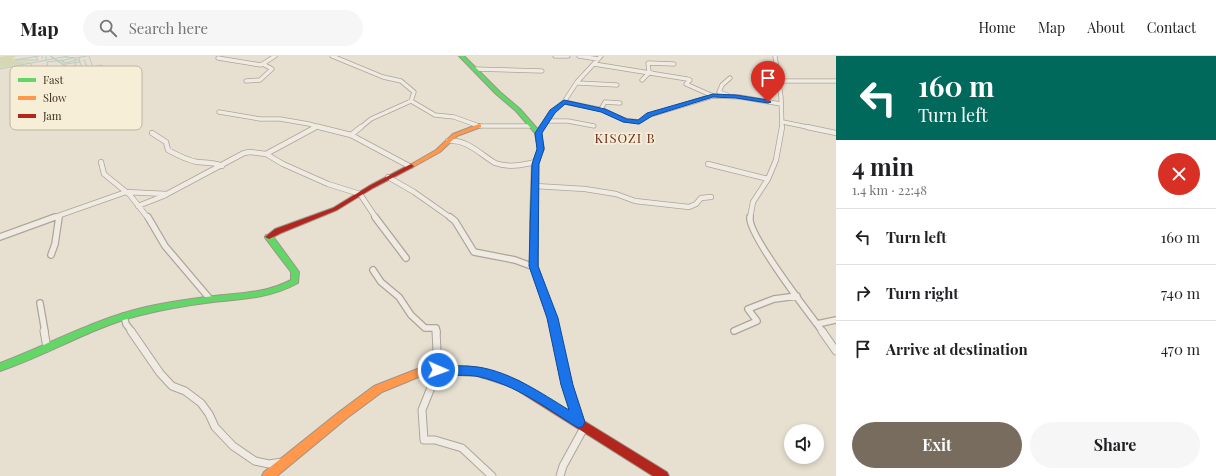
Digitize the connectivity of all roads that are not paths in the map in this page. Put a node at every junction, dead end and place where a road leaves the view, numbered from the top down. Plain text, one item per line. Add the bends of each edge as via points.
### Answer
1 (276, 56) edge
2 (332, 56) edge
3 (460, 56) edge
4 (555, 56) edge
5 (563, 56) edge
6 (568, 56) edge
7 (579, 56) edge
8 (583, 56) edge
9 (775, 56) edge
10 (600, 57) edge
11 (219, 58) edge
12 (263, 64) junction
13 (594, 64) junction
14 (674, 64) dead end
15 (474, 69) junction
16 (542, 71) dead end
17 (651, 73) junction
18 (730, 78) dead end
19 (246, 80) dead end
20 (642, 80) dead end
21 (779, 81) junction
22 (836, 81) edge
23 (578, 83) junction
24 (618, 85) dead end
25 (713, 96) junction
26 (729, 96) junction
27 (411, 101) junction
28 (564, 102) junction
29 (620, 103) dead end
30 (782, 104) junction
31 (601, 110) junction
32 (219, 112) dead end
33 (547, 121) junction
34 (783, 122) junction
35 (318, 126) junction
36 (479, 126) junction
37 (594, 126) dead end
38 (536, 129) junction
39 (152, 133) dead end
40 (836, 133) edge
41 (351, 136) junction
42 (448, 141) junction
43 (266, 154) junction
44 (101, 162) dead end
45 (536, 162) junction
46 (708, 164) dead end
47 (222, 166) junction
48 (409, 166) junction
49 (388, 177) junction
50 (768, 179) junction
51 (535, 186) junction
52 (126, 192) junction
53 (167, 194) junction
54 (360, 194) junction
55 (712, 197) dead end
56 (138, 206) junction
57 (59, 216) junction
58 (0, 237) edge
59 (51, 255) dead end
60 (406, 258) dead end
61 (534, 266) junction
62 (373, 270) dead end
63 (797, 296) junction
64 (210, 299) junction
65 (40, 303) dead end
66 (124, 316) junction
67 (836, 320) edge
68 (817, 324) junction
69 (734, 331) dead end
70 (47, 348) junction
71 (836, 351) edge
72 (0, 367) edge
73 (438, 370) junction
74 (582, 424) junction
75 (286, 461) junction
76 (268, 476) edge
77 (492, 476) edge
78 (560, 476) edge
79 (663, 476) edge

1 - 12 street
2 - 27 street via 403,82 414,92
3 - 15 street
4 - 5 street
5 - 6 street
7 - 8 street
8 - 10 street
9 - 21 street
10 - 13 street
11 - 12 street
12 - 19 street via 272,69 260,80
13 - 17 street
13 - 23 street
14 - 17 street via 648,63
15 - 16 street
15 - 38 street
17 - 20 street
17 - 25 street via 687,78 690,80 686,84
18 - 26 street via 719,92
21 - 22 street
21 - 30 street
23 - 24 street
23 - 28 street
25 - 26 street
25 - 31 street via 650,114 639,122 622,119
26 - 30 street
27 - 36 street via 434,115 451,117
27 - 41 street via 371,119
28 - 31 street
28 - 33 street via 552,112
29 - 31 street via 605,102
30 - 34 street
32 - 35 street
33 - 37 street via 568,121
33 - 38 street
34 - 40 street
34 - 50 street via 778,152
35 - 41 street
35 - 43 street
36 - 38 street
36 - 42 street via 455,135
38 - 45 street via 541,149
39 - 47 street via 167,142 168,150 173,154
41 - 48 street
42 - 45 street via 453,140 473,148 501,166
42 - 48 street via 438,151
43 - 47 street via 247,152
43 - 54 street via 333,187
44 - 52 street via 104,174
45 - 51 street
46 - 50 street
47 - 53 street
48 - 49 street
49 - 54 street
49 - 61 street via 454,221 474,252
50 - 63 street via 753,202 749,222 758,241
51 - 55 street via 585,189 616,194 635,201 689,207 701,198
51 - 61 street
52 - 53 street
52 - 56 street
52 - 57 street
53 - 56 street
54 - 60 street via 376,220
54 - 64 street via 335,209 270,236 295,272 295,281 292,284 269,292
56 - 64 street via 165,246
57 - 58 street
57 - 59 street
61 - 74 street via 552,318 567,385
62 - 73 street via 384,286 396,293 409,313 425,328 436,328
63 - 68 street
63 - 69 street via 774,299 748,310 757,321
64 - 66 street
65 - 70 street
66 - 70 street
66 - 75 street via 126,324 160,373 172,386 201,402 215,427 233,446 255,461 269,464
67 - 68 street
68 - 71 street
70 - 72 street
73 - 74 street via 478,372 498,377 521,387
73 - 75 street via 420,372 378,390
73 - 77 street via 422,410 424,440 435,440 462,448
74 - 78 street via 572,450 560,470
74 - 79 street
75 - 76 street

